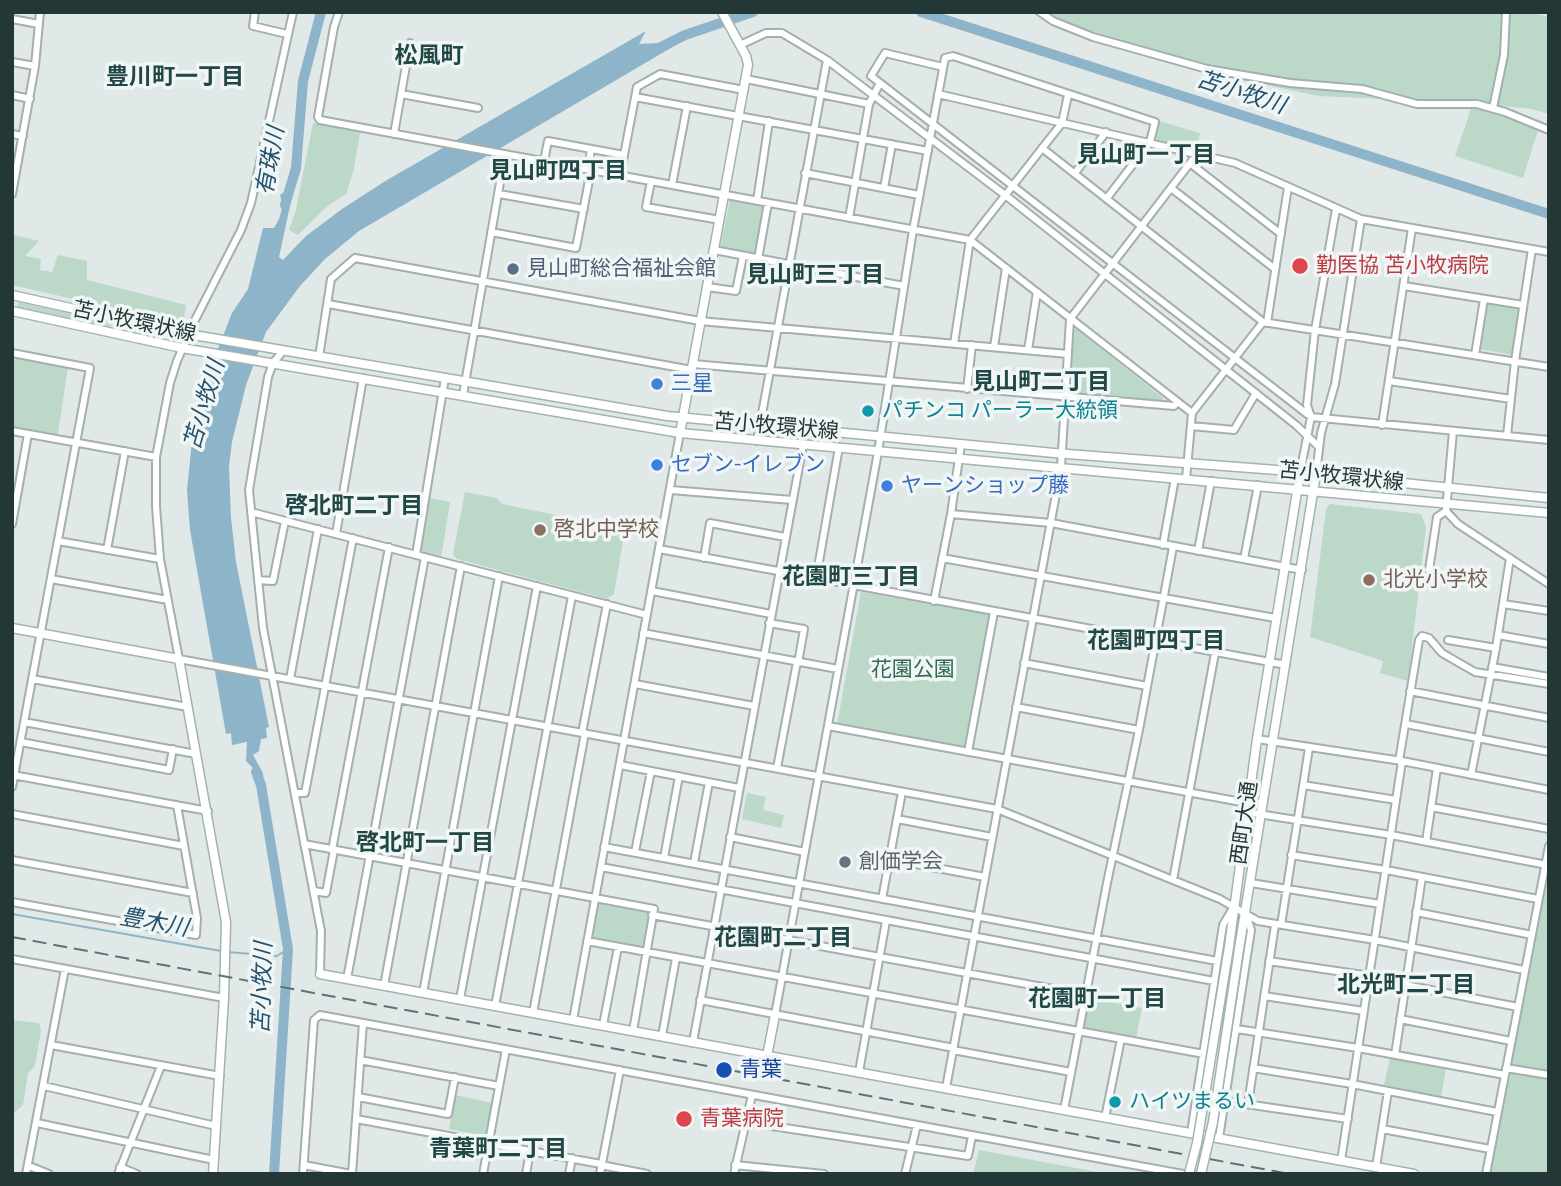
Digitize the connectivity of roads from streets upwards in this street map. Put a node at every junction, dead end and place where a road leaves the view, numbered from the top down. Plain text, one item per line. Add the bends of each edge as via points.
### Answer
1 (40, 12) edge
2 (256, 12) edge
3 (293, 12) edge
4 (339, 12) edge
5 (722, 12) edge
6 (1040, 12) edge
7 (1506, 12) edge
8 (12, 19) edge
9 (39, 24) junction
10 (287, 34) junction
11 (410, 43) dead end
12 (740, 45) junction
13 (827, 60) junction
14 (12, 62) edge
15 (35, 66) junction
16 (943, 67) junction
17 (746, 79) junction
18 (880, 83) junction
19 (744, 90) junction
20 (820, 93) junction
21 (873, 93) junction
22 (401, 94) junction
23 (938, 94) junction
24 (12, 95) edge
25 (1068, 95) junction
26 (635, 97) junction
27 (30, 99) junction
28 (869, 104) junction
29 (687, 106) junction
30 (478, 108) dead end
31 (1493, 108) junction
32 (738, 116) junction
33 (769, 121) junction
34 (932, 123) junction
35 (1062, 123) junction
36 (814, 129) junction
37 (1549, 130) edge
38 (1107, 132) junction
39 (12, 134) edge
40 (394, 134) junction
41 (23, 136) junction
42 (862, 138) junction
43 (930, 138) junction
44 (1150, 142) junction
45 (892, 144) junction
46 (1042, 148) junction
47 (591, 149) junction
48 (928, 151) junction
49 (1197, 154) junction
50 (624, 155) junction
51 (544, 161) junction
52 (1191, 164) junction
53 (589, 170) junction
54 (502, 171) dead end
55 (806, 173) junction
56 (1075, 173) junction
57 (620, 176) junction
58 (14, 179) edge
59 (651, 181) junction
60 (854, 183) junction
61 (672, 185) junction
62 (1012, 186) junction
63 (1288, 187) junction
64 (884, 188) junction
65 (1171, 188) junction
66 (12, 194) edge
67 (499, 194) junction
68 (724, 194) junction
69 (919, 195) junction
70 (1005, 195) junction
71 (1107, 198) junction
72 (757, 201) junction
73 (768, 203) junction
74 (584, 209) junction
75 (799, 209) junction
76 (1336, 209) junction
77 (849, 218) junction
78 (1361, 219) junction
79 (719, 220) junction
80 (1141, 226) junction
81 (1412, 228) junction
82 (913, 230) junction
83 (491, 232) junction
84 (1281, 234) junction
85 (970, 240) junction
86 (1532, 249) junction
87 (714, 250) junction
88 (1549, 252) edge
89 (743, 256) junction
90 (758, 259) junction
91 (789, 264) junction
92 (1112, 264) junction
93 (1327, 266) junction
94 (1006, 268) junction
95 (1275, 269) junction
96 (1353, 271) junction
97 (1104, 275) junction
98 (483, 281) junction
99 (904, 286) junction
100 (1404, 286) junction
101 (707, 287) junction
102 (1037, 292) junction
103 (12, 295) edge
104 (1484, 299) junction
105 (328, 304) junction
106 (1524, 305) junction
107 (12, 311) edge
108 (1070, 319) junction
109 (701, 321) junction
110 (1265, 322) junction
111 (777, 327) junction
112 (1315, 330) junction
113 (474, 331) junction
114 (188, 334) junction
115 (1342, 334) junction
116 (896, 339) junction
117 (1394, 342) junction
118 (954, 344) junction
119 (972, 345) junction
120 (994, 347) junction
121 (182, 348) junction
122 (1028, 350) junction
123 (282, 351) junction
124 (12, 353) edge
125 (1068, 354) junction
126 (1475, 355) junction
127 (319, 357) junction
128 (1234, 360) junction
129 (1515, 361) junction
130 (269, 363) junction
131 (692, 367) junction
132 (1549, 367) edge
133 (1226, 370) junction
134 (769, 371) junction
135 (363, 378) junction
136 (445, 378) junction
137 (1388, 381) junction
138 (465, 382) junction
139 (889, 382) junction
140 (967, 388) junction
141 (443, 392) junction
142 (1256, 393) junction
143 (463, 395) junction
144 (1065, 397) junction
145 (1511, 399) junction
146 (1177, 402) junction
147 (1192, 413) junction
148 (683, 418) junction
149 (1325, 418) junction
150 (1310, 420) junction
151 (760, 425) junction
152 (1381, 425) junction
153 (1191, 426) junction
154 (12, 431) edge
155 (1453, 431) junction
156 (680, 433) junction
157 (28, 434) junction
158 (1308, 435) junction
159 (1507, 436) junction
160 (880, 437) junction
161 (1549, 440) edge
162 (757, 441) junction
163 (76, 442) junction
164 (803, 444) junction
165 (961, 444) junction
166 (1319, 444) junction
167 (839, 447) junction
168 (125, 451) junction
169 (878, 452) junction
170 (1062, 454) junction
171 (156, 457) junction
172 (961, 458) junction
173 (1187, 463) junction
174 (1060, 467) junction
175 (12, 469) edge
176 (22, 471) junction
177 (1300, 473) junction
178 (1316, 474) junction
179 (1175, 478) junction
180 (1186, 479) junction
181 (1211, 481) junction
182 (1258, 485) junction
183 (1447, 487) junction
184 (1298, 489) junction
185 (671, 490) junction
186 (1313, 490) junction
187 (1549, 498) edge
188 (792, 500) junction
189 (14, 507) edge
190 (1446, 507) junction
191 (251, 512) junction
192 (1549, 513) edge
193 (951, 514) junction
194 (285, 521) junction
195 (1051, 523) junction
196 (12, 524) edge
197 (318, 529) junction
198 (336, 534) junction
199 (785, 537) junction
200 (353, 538) junction
201 (58, 541) junction
202 (1163, 545) junction
203 (388, 547) junction
204 (1173, 547) junction
205 (659, 549) junction
206 (107, 550) junction
207 (1198, 551) junction
208 (416, 555) junction
209 (425, 557) junction
210 (704, 558) junction
211 (942, 558) junction
212 (1510, 558) junction
213 (160, 559) junction
214 (1244, 559) junction
215 (461, 566) junction
216 (1284, 567) junction
217 (1302, 570) junction
218 (1429, 570) dead end
219 (779, 572) junction
220 (499, 576) junction
221 (1041, 576) junction
222 (51, 579) junction
223 (816, 579) junction
224 (258, 580) junction
225 (1549, 584) edge
226 (537, 586) junction
227 (854, 586) junction
228 (652, 591) junction
229 (572, 596) junction
230 (1163, 598) junction
231 (168, 600) junction
232 (934, 601) junction
233 (607, 604) junction
234 (1503, 604) junction
235 (1549, 611) edge
236 (993, 612) junction
237 (771, 614) junction
238 (647, 615) junction
239 (1033, 618) junction
240 (1275, 618) junction
241 (769, 623) junction
242 (12, 628) edge
243 (40, 633) junction
244 (643, 633) junction
245 (1498, 635) junction
246 (1448, 640) dead end
247 (1155, 641) junction
248 (1549, 644) edge
249 (1496, 648) junction
250 (1215, 653) junction
251 (763, 656) junction
252 (179, 659) junction
253 (1269, 662) junction
254 (798, 663) junction
255 (1024, 663) junction
256 (1286, 665) junction
257 (838, 669) junction
258 (1492, 671) junction
259 (273, 676) junction
260 (1549, 677) edge
261 (32, 678) junction
262 (290, 678) junction
263 (635, 684) junction
264 (1549, 684) edge
265 (326, 686) junction
266 (1147, 686) junction
267 (1410, 691) junction
268 (362, 692) junction
269 (398, 699) junction
270 (435, 706) junction
271 (754, 706) junction
272 (1485, 706) junction
273 (188, 707) junction
274 (1016, 707) junction
275 (474, 713) junction
276 (1549, 718) edge
277 (512, 719) junction
278 (24, 722) junction
279 (1406, 724) junction
280 (548, 726) junction
281 (828, 726) junction
282 (1139, 730) junction
283 (584, 733) junction
284 (1479, 738) junction
285 (1257, 739) junction
286 (624, 740) junction
287 (1273, 741) junction
288 (21, 742) junction
289 (1309, 748) junction
290 (173, 749) junction
291 (968, 752) junction
292 (1549, 752) edge
293 (196, 754) junction
294 (1007, 760) junction
295 (1401, 761) junction
296 (744, 762) junction
297 (620, 765) junction
298 (777, 768) junction
299 (1437, 768) junction
300 (651, 771) junction
301 (13, 775) edge
302 (1472, 775) junction
303 (679, 776) junction
304 (819, 776) junction
305 (709, 782) junction
306 (1129, 783) junction
307 (1303, 786) junction
308 (12, 787) edge
309 (739, 788) junction
310 (1549, 790) edge
311 (902, 792) junction
312 (295, 793) junction
313 (1188, 793) junction
314 (1396, 800) junction
315 (177, 805) junction
316 (1247, 807) junction
317 (1431, 807) junction
318 (998, 809) junction
319 (208, 811) junction
320 (12, 814) edge
321 (1261, 814) junction
322 (897, 819) junction
323 (1297, 821) junction
324 (1549, 829) edge
325 (1391, 835) junction
326 (730, 837) junction
327 (992, 837) junction
328 (1426, 842) junction
329 (304, 844) junction
330 (184, 846) junction
331 (1549, 846) edge
332 (604, 847) junction
333 (333, 850) junction
334 (635, 852) junction
335 (805, 852) junction
336 (1113, 855) junction
337 (1292, 855) junction
338 (370, 856) junction
339 (664, 858) junction
340 (889, 859) junction
341 (12, 860) edge
342 (407, 863) junction
343 (694, 863) junction
344 (1547, 865) edge
345 (600, 867) junction
346 (724, 869) junction
347 (446, 870) junction
348 (1386, 870) junction
349 (482, 877) junction
350 (985, 877) junction
351 (1422, 877) junction
352 (1173, 880) junction
353 (799, 883) junction
354 (1251, 883) junction
355 (519, 884) junction
356 (555, 890) junction
357 (720, 890) junction
358 (1287, 890) junction
359 (314, 891) junction
360 (193, 893) junction
361 (595, 897) junction
362 (882, 899) junction
363 (1538, 899) junction
364 (12, 902) edge
365 (795, 904) junction
366 (1380, 904) junction
367 (1233, 907) junction
368 (1416, 912) junction
369 (1246, 914) junction
370 (652, 915) junction
371 (977, 916) junction
372 (886, 921) junction
373 (1278, 925) junction
374 (713, 926) junction
375 (1532, 935) junction
376 (974, 937) junction
377 (1097, 939) junction
378 (788, 940) junction
379 (1375, 940) junction
380 (587, 941) junction
381 (618, 947) junction
382 (1411, 947) junction
383 (646, 953) junction
384 (879, 957) junction
385 (676, 958) junction
386 (12, 959) edge
387 (1092, 960) junction
388 (1217, 961) junction
389 (1269, 961) junction
390 (706, 963) junction
391 (65, 970) junction
392 (1524, 970) junction
393 (320, 974) joint
394 (967, 974) junction
395 (1370, 976) junction
396 (782, 977) junction
397 (347, 979) junction
398 (1214, 981) junction
399 (1405, 985) junction
400 (384, 986) junction
401 (423, 993) junction
402 (872, 994) junction
403 (1086, 996) junction
404 (1264, 996) junction
405 (224, 998) junction
406 (460, 999) junction
407 (700, 1000) junction
408 (495, 1006) junction
409 (1518, 1007) junction
410 (960, 1010) junction
411 (1364, 1011) junction
412 (533, 1013) junction
413 (775, 1015) junction
414 (1400, 1019) junction
415 (573, 1020) junction
416 (363, 1023) junction
417 (603, 1025) junction
418 (1237, 1029) junction
419 (633, 1031) junction
420 (866, 1032) junction
421 (1079, 1032) junction
422 (1260, 1032) junction
423 (662, 1036) junction
424 (1121, 1039) junction
425 (1511, 1041) junction
426 (693, 1042) junction
427 (51, 1045) junction
428 (1358, 1048) junction
429 (506, 1049) junction
430 (953, 1049) junction
431 (1204, 1054) junction
432 (1395, 1055) junction
433 (767, 1056) junction
434 (360, 1060) junction
435 (161, 1066) junction
436 (1253, 1068) junction
437 (620, 1070) junction
438 (859, 1072) junction
439 (1072, 1072) junction
440 (1505, 1072) junction
441 (1549, 1075) edge
442 (220, 1076) junction
443 (455, 1077) junction
444 (1352, 1084) junction
445 (44, 1086) junction
446 (499, 1086) junction
447 (946, 1088) junction
448 (1388, 1091) junction
449 (752, 1095) junction
450 (358, 1097) junction
451 (1225, 1101) junction
452 (1248, 1104) junction
453 (143, 1109) junction
454 (1064, 1110) junction
455 (1497, 1112) junction
456 (1105, 1118) junction
457 (356, 1119) junction
458 (1348, 1119) junction
459 (746, 1122) junction
460 (37, 1123) junction
461 (917, 1125) junction
462 (216, 1126) junction
463 (1382, 1129) junction
464 (1191, 1133) junction
465 (972, 1136) junction
466 (1220, 1138) junction
467 (129, 1143) junction
468 (489, 1143) junction
469 (912, 1147) junction
470 (1490, 1149) junction
471 (530, 1151) junction
472 (572, 1158) junction
473 (214, 1160) junction
474 (1341, 1161) junction
475 (601, 1164) junction
476 (304, 1165) junction
477 (735, 1165) junction
478 (1376, 1167) junction
479 (27, 1170) edge
480 (119, 1170) edge
481 (49, 1174) edge
482 (137, 1174) edge
483 (213, 1174) edge
484 (303, 1174) edge
485 (351, 1174) edge
486 (483, 1174) edge
487 (526, 1174) edge
488 (569, 1174) edge
489 (600, 1174) edge
490 (647, 1174) edge
491 (734, 1174) edge
492 (824, 1174) edge
493 (905, 1174) edge
494 (1183, 1174) edge
495 (1189, 1174) edge
496 (1201, 1174) edge
497 (1414, 1174) edge
498 (1486, 1174) edge

1 - 9 street
2 - 10 street via 253,26
3 - 10 street
4 - 40 street via 318,117
5 - 12 street
6 - 31 street via 1093,37 1207,69 1362,89 1416,104
7 - 31 street via 1504,55
8 - 9 street
9 - 15 street
10 - 114 street via 251,203
11 - 22 street
12 - 13 street via 766,33 782,33
12 - 17 street via 747,61
13 - 20 street
13 - 21 street
14 - 15 street
15 - 27 street
16 - 18 street via 885,53 871,76
16 - 23 street
16 - 25 street via 945,58 953,56
17 - 19 street
17 - 20 street
18 - 21 street
18 - 34 street
19 - 26 street via 660,74 637,87
19 - 32 street
20 - 28 street
20 - 36 street
21 - 28 street
21 - 43 street
22 - 30 street
22 - 40 street
23 - 34 street
23 - 35 street
24 - 27 street
25 - 35 street
25 - 44 street via 1155,122
26 - 29 street
26 - 50 street
27 - 41 street
28 - 42 street
29 - 32 street
29 - 61 street
31 - 37 street
32 - 33 street
32 - 68 street
33 - 36 street
33 - 72 street
34 - 43 street
34 - 62 street
35 - 38 street
35 - 46 street
36 - 42 street
36 - 55 street
38 - 44 street
38 - 56 street
39 - 41 street
40 - 51 street
41 - 58 street
42 - 45 street
42 - 60 street
43 - 48 street
43 - 70 street
44 - 49 street
44 - 71 street
45 - 48 street
45 - 64 street
46 - 56 street
46 - 62 street
47 - 50 street
47 - 51 street via 548,141
47 - 53 street
48 - 69 street
49 - 52 street
49 - 63 street via 1235,163
50 - 57 street
51 - 53 street
52 - 65 street
52 - 84 street
53 - 57 street
53 - 74 street
54 - 67 street
55 - 60 street
55 - 75 street
56 - 71 street
57 - 59 street
58 - 66 street
59 - 61 street
59 - 79 street via 646,207
60 - 64 street
60 - 77 street
61 - 68 street
62 - 70 street
62 - 92 street
63 - 76 street
63 - 84 street
64 - 69 street
65 - 80 street
65 - 95 street
67 - 74 street
67 - 83 street
68 - 72 street
68 - 79 street
69 - 82 street
70 - 85 street
70 - 97 street
71 - 80 street
72 - 73 street
73 - 75 street
73 - 90 street
74 - 83 street via 576,248
75 - 77 street
75 - 91 street
76 - 78 street
76 - 93 street
77 - 82 street
78 - 81 street
78 - 96 street
79 - 87 street
80 - 92 street
80 - 110 street
81 - 86 street
81 - 100 street
82 - 85 street
82 - 99 street
83 - 98 street
84 - 95 street
85 - 94 street
85 - 118 street
86 - 88 street
86 - 106 street
87 - 89 street
87 - 101 street
89 - 90 street
89 - 101 street via 736,291
90 - 91 street
91 - 99 street
91 - 111 street
92 - 97 street
92 - 128 street
93 - 96 street
93 - 112 street
94 - 102 street
94 - 120 street
95 - 110 street
96 - 115 street
97 - 108 street
97 - 133 street
98 - 105 street via 355,258 331,279
98 - 109 street
98 - 113 street
99 - 116 street
100 - 104 street
100 - 117 street
101 - 109 street
102 - 108 street
102 - 122 street
103 - 114 street, 苫小牧環状線
104 - 106 street
104 - 126 street
105 - 113 street
105 - 127 street
106 - 129 street
107 - 121 street, 苫小牧環状線
108 - 125 street
108 - 146 street
109 - 111 street
109 - 131 street
110 - 112 street
110 - 128 street
111 - 116 street
111 - 134 street
112 - 115 street
112 - 150 street via 1307,405
113 - 131 street
113 - 138 street
114 - 121 street
114 - 123 street, 苫小牧環状線
115 - 117 street
115 - 149 street
116 - 118 street
116 - 139 street
117 - 126 street
117 - 137 street
118 - 119 street
119 - 120 street
119 - 140 street
120 - 122 street
121 - 130 street, 苫小牧環状線
121 - 171 street via 170,383
122 - 125 street
123 - 127 street, 苫小牧環状線
123 - 130 street
124 - 163 street via 90,368
125 - 144 street
126 - 129 street
127 - 136 street, 苫小牧環状線
128 - 133 street
128 - 150 street
129 - 132 street
129 - 145 street
130 - 135 street, 苫小牧環状線
130 - 191 street via 249,490
131 - 134 street
131 - 148 street
133 - 142 street
133 - 147 street
134 - 139 street
134 - 151 street
135 - 141 street, 苫小牧環状線
135 - 198 street
136 - 138 street, 苫小牧環状線
136 - 141 street
137 - 145 street
137 - 152 street
138 - 143 street
138 - 148 street, 苫小牧環状線
139 - 140 street
139 - 160 street
140 - 144 street
141 - 143 street, 苫小牧環状線
141 - 208 street
142 - 153 street via 1234,430
142 - 158 street
143 - 156 street, 苫小牧環状線
144 - 146 street via 1174,406
144 - 170 street
145 - 159 street
146 - 147 street
147 - 153 street
148 - 151 street, 苫小牧環状線
148 - 156 street
149 - 150 street
149 - 152 street
149 - 166 street
150 - 158 street
151 - 160 street, 苫小牧環状線
151 - 162 street
152 - 155 street
153 - 173 street
154 - 157 street
155 - 159 street
155 - 183 street
156 - 162 street, 苫小牧環状線
156 - 185 street
157 - 163 street
157 - 176 street
158 - 166 street
158 - 177 street
159 - 161 street
160 - 165 street, 苫小牧環状線
160 - 169 street
162 - 164 street, 苫小牧環状線
163 - 168 street
163 - 201 street
164 - 167 street, 苫小牧環状線
164 - 188 street
165 - 170 street, 苫小牧環状線
165 - 172 street
166 - 178 street
167 - 169 street, 苫小牧環状線
167 - 223 street
168 - 171 street
168 - 206 street
169 - 172 street, 苫小牧環状線
169 - 227 street
170 - 173 street, 苫小牧環状線
170 - 174 street
171 - 213 street
172 - 174 street, 苫小牧環状線
172 - 193 street
173 - 177 street, 苫小牧環状線
173 - 180 street
174 - 179 street, 苫小牧環状線
174 - 195 street
175 - 176 street
176 - 189 street
177 - 178 street, 苫小牧環状線
177 - 184 street, 西町大通
178 - 183 street, 苫小牧環状線
178 - 186 street, 西町大通
179 - 180 street, 苫小牧環状線
179 - 202 street
180 - 181 street, 苫小牧環状線
181 - 182 street, 苫小牧環状線
181 - 207 street
182 - 184 street, 苫小牧環状線
182 - 214 street
183 - 187 street, 苫小牧環状線
183 - 190 street
184 - 186 street, 苫小牧環状線
184 - 216 street, 西町大通
185 - 188 street
185 - 205 street
186 - 190 street, 苫小牧環状線
186 - 217 street, 西町大通
188 - 199 street
189 - 196 street
190 - 192 street, 苫小牧環状線
190 - 212 street via 1458,524
190 - 218 street via 1437,517
191 - 194 street
191 - 224 street
193 - 195 street
193 - 211 street
194 - 197 street
194 - 224 street via 273,581
195 - 202 street
195 - 221 street
197 - 198 street
197 - 262 street
198 - 200 street
199 - 210 street via 710,523
199 - 219 street
200 - 203 street
200 - 265 street
201 - 206 street
201 - 222 street
202 - 204 street
203 - 208 street
203 - 268 street
204 - 207 street
204 - 230 street
205 - 210 street
205 - 228 street
206 - 213 street
207 - 214 street
208 - 209 street
209 - 215 street
209 - 269 street
210 - 219 street
211 - 221 street
211 - 232 street
212 - 225 street
212 - 234 street
213 - 231 street
214 - 216 street
215 - 220 street
215 - 270 street
216 - 217 street
216 - 240 street, 西町大通
217 - 256 street, 西町大通
219 - 223 street
219 - 237 street
220 - 226 street
220 - 275 street
221 - 230 street
221 - 239 street
222 - 231 street
222 - 243 street
223 - 227 street
224 - 259 street
226 - 229 street
226 - 277 street
227 - 232 street
227 - 257 street
228 - 237 street
228 - 238 street
229 - 233 street
229 - 280 street
230 - 240 street
230 - 247 street
231 - 252 street
232 - 236 street
233 - 238 street
233 - 283 street
234 - 235 street
234 - 245 street
236 - 239 street
236 - 291 street
237 - 241 street
238 - 244 street
239 - 247 street
239 - 255 street
240 - 253 street, 西町大通
241 - 251 street
241 - 254 street via 804,629
242 - 243 street
243 - 252 street
243 - 261 street
244 - 251 street
244 - 263 street
245 - 248 street
245 - 249 street
246 - 249 street
247 - 250 street
247 - 266 street
249 - 258 street
250 - 253 street
250 - 313 street
251 - 254 street
251 - 271 street
252 - 259 street
252 - 273 street
253 - 256 street
253 - 285 street, 西町大通
254 - 257 street
254 - 298 street
255 - 266 street
255 - 274 street
256 - 287 street, 西町大通
257 - 281 street
258 - 260 street
258 - 264 street
258 - 267 street via 1464,667 1422,636
258 - 272 street
259 - 262 street
259 - 312 street
261 - 273 street
261 - 278 street
262 - 265 street
263 - 271 street
263 - 286 street
265 - 268 street
265 - 312 street via 305,793
266 - 282 street
267 - 272 street
267 - 279 street
268 - 269 street
268 - 333 street
269 - 270 street
269 - 338 street
270 - 275 street
270 - 342 street
271 - 296 street
272 - 276 street
272 - 284 street
273 - 293 street
274 - 282 street
274 - 294 street
275 - 277 street
275 - 347 street
277 - 280 street
277 - 349 street
278 - 288 street
278 - 290 street
279 - 284 street
279 - 295 street
280 - 283 street
280 - 355 street
281 - 291 street
281 - 304 street
282 - 306 street
283 - 286 street
283 - 356 street
284 - 292 street
284 - 302 street
285 - 287 street
285 - 316 street, 西町大通
286 - 296 street
286 - 297 street
287 - 289 street
287 - 321 street, 西町大通
288 - 290 street via 169,770
288 - 301 street
289 - 295 street
289 - 307 street
290 - 293 street
291 - 294 street
293 - 319 street
294 - 306 street
294 - 318 street
295 - 299 street
295 - 314 street
296 - 298 street
296 - 309 street
297 - 300 street
297 - 332 street
298 - 304 street
299 - 302 street
299 - 317 street
300 - 303 street
300 - 334 street
301 - 308 street
301 - 315 street
302 - 310 street
303 - 305 street
303 - 339 street
304 - 311 street
304 - 335 street
305 - 309 street
305 - 343 street
306 - 313 street
306 - 336 street
307 - 314 street
307 - 323 street
309 - 326 street
311 - 318 street
311 - 322 street
312 - 329 street
313 - 316 street
313 - 352 street
314 - 325 street
315 - 319 street
315 - 330 street
316 - 321 street
316 - 367 street, 西町大通
317 - 324 street
317 - 328 street
318 - 327 street
318 - 336 street
319 - 405 street via 224,899
320 - 330 street
321 - 323 street
321 - 354 street, 西町大通
322 - 327 street
322 - 340 street
323 - 325 street
323 - 337 street
325 - 328 street
325 - 348 street
326 - 335 street
326 - 346 street
327 - 350 street
328 - 344 street
329 - 333 street
329 - 359 street
330 - 360 street
331 - 344 street
332 - 334 street
332 - 345 street
333 - 338 street
333 - 359 street via 326,893
334 - 339 street
335 - 353 street
336 - 352 street
336 - 377 street
337 - 348 street
337 - 358 street
338 - 342 street
338 - 397 street
339 - 343 street
340 - 350 street
340 - 362 street
341 - 360 street
342 - 347 street
342 - 400 street
343 - 346 street
344 - 363 street
345 - 357 street
345 - 361 street
346 - 353 street
346 - 357 street
347 - 349 street
347 - 401 street
348 - 351 street
348 - 366 street
349 - 355 street
349 - 406 street
350 - 371 street
351 - 363 street
351 - 368 street
352 - 367 street
353 - 362 street
353 - 365 street
354 - 358 street
354 - 369 street, 西町大通
355 - 356 street
355 - 408 street
356 - 361 street
356 - 412 street
357 - 365 street
357 - 374 street
358 - 366 street
358 - 373 street
359 - 393 street via 322,939
360 - 364 street via 196,935
361 - 370 street via 653,909
361 - 380 street
362 - 371 street
363 - 375 street
365 - 372 street
365 - 378 street
366 - 379 street
367 - 369 street
367 - 388 street via 1223,925
367 - 495 street, 西町大通, bridge
368 - 375 street
368 - 382 street
369 - 373 street via 1258,922
369 - 418 street via 1251,930
369 - 496 street, 西町大通, bridge via 1212,1132
370 - 374 street
370 - 383 street
371 - 376 street
371 - 377 street
372 - 376 street
372 - 384 street
373 - 379 street
373 - 389 street
374 - 378 street
374 - 390 street
375 - 392 street
376 - 387 street
376 - 394 street
377 - 387 street
377 - 388 street
378 - 384 street
378 - 396 street
379 - 382 street
379 - 395 street
380 - 381 street
380 - 415 street
381 - 383 street
381 - 417 street
382 - 392 street
382 - 399 street
383 - 385 street
383 - 419 street
384 - 394 street
384 - 402 street
385 - 390 street
385 - 423 street
386 - 391 street
387 - 398 street
387 - 403 street
388 - 398 street
389 - 395 street
389 - 404 street
390 - 396 street
390 - 407 street
391 - 405 street
391 - 427 street
392 - 409 street
393 - 397 street
394 - 403 street
394 - 410 street
395 - 411 street
396 - 402 street
396 - 413 street
397 - 400 street
398 - 431 street
399 - 409 street
399 - 414 street
400 - 401 street
401 - 406 street
402 - 410 street
402 - 420 street
403 - 421 street
404 - 411 street
404 - 422 street
405 - 442 street
406 - 408 street
407 - 413 street
407 - 426 street
408 - 412 street
409 - 425 street
410 - 421 street
410 - 430 street
411 - 428 street
412 - 415 street
413 - 420 street
413 - 433 street
414 - 425 street
414 - 432 street
415 - 417 street
416 - 429 street
416 - 434 street
416 - 476 street via 320,1015 314,1020
417 - 419 street
418 - 422 street
418 - 451 street
419 - 423 street
420 - 430 street
420 - 438 street
421 - 424 street
421 - 439 street
422 - 428 street
422 - 436 street
423 - 426 street
424 - 431 street
424 - 456 street
425 - 440 street
426 - 433 street
427 - 435 street
427 - 445 street
428 - 432 street
428 - 444 street
429 - 437 street
429 - 446 street
430 - 439 street
430 - 447 street
431 - 464 street
432 - 440 street
433 - 438 street
434 - 443 street
434 - 450 street
435 - 442 street
435 - 453 street
436 - 444 street
436 - 452 street
437 - 449 street
437 - 475 street
438 - 447 street
439 - 454 street
440 - 441 street
440 - 455 street
442 - 462 street
443 - 446 street
443 - 450 street via 448,1114
444 - 448 street
444 - 458 street
445 - 453 street
445 - 460 street
446 - 468 street
447 - 454 street
448 - 455 street
448 - 463 street
449 - 459 street
449 - 461 street
450 - 457 street
451 - 452 street
451 - 466 street
452 - 458 street
453 - 462 street
453 - 467 street
454 - 456 street
455 - 470 street
456 - 464 street
457 - 468 street
457 - 485 street
458 - 474 street
459 - 469 street
459 - 477 street
460 - 467 street
460 - 479 street
461 - 465 street
461 - 469 street
462 - 473 street
463 - 470 street
463 - 478 street
464 - 466 street
465 - 469 street via 968,1156
465 - 494 street
466 - 474 street
467 - 473 street
467 - 480 street
468 - 471 street
468 - 486 street
469 - 493 street
470 - 498 street
471 - 472 street
471 - 487 street
472 - 475 street
472 - 488 street
473 - 483 street
474 - 478 street
475 - 489 street
475 - 490 street
476 - 484 street
476 - 485 street
477 - 491 street
477 - 492 street
478 - 497 street
479 - 481 street
480 - 482 street

